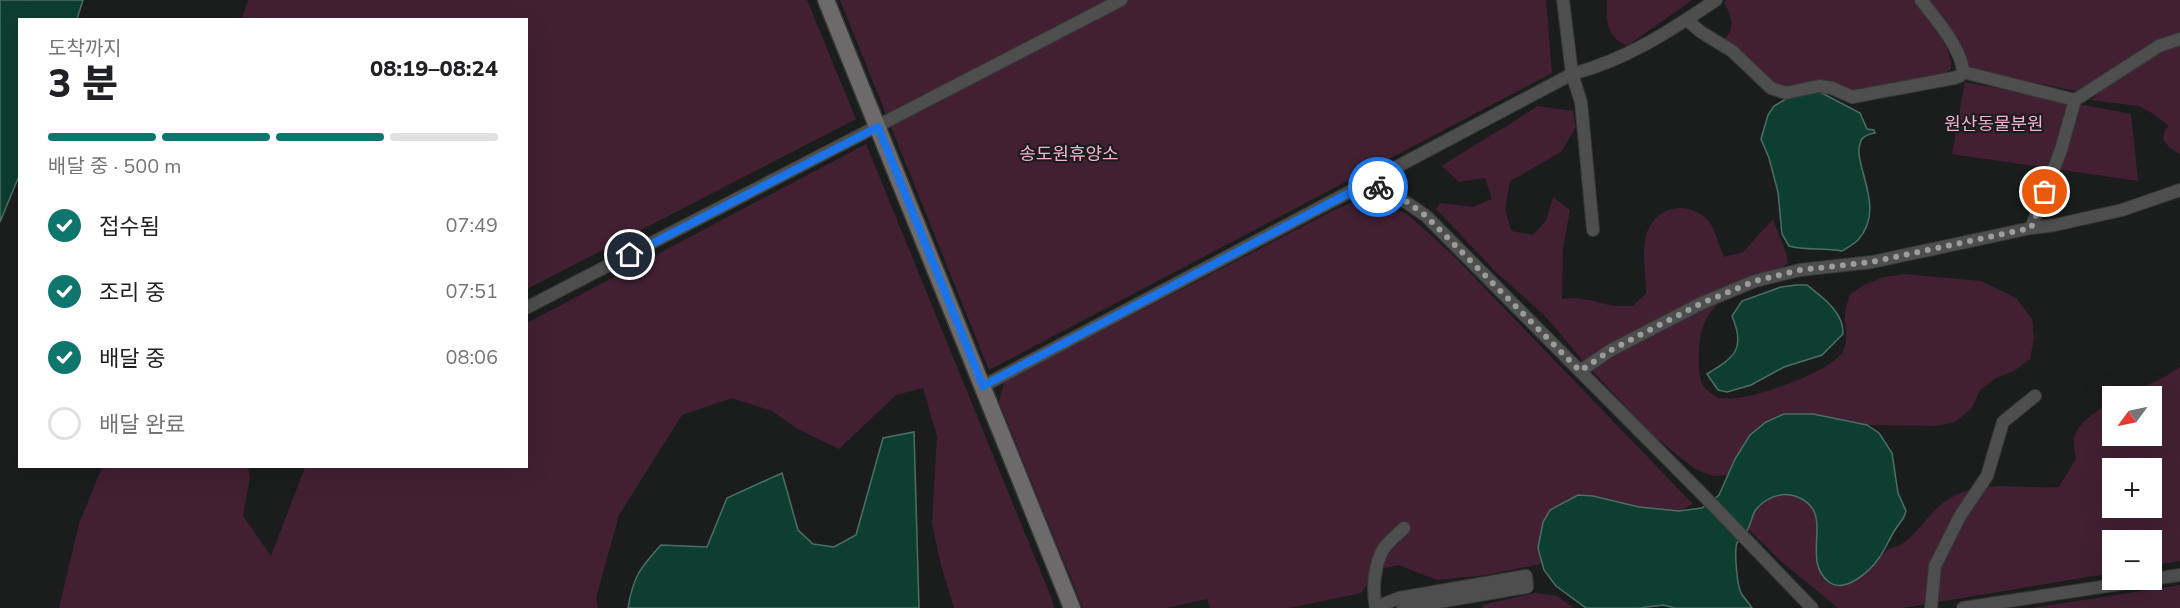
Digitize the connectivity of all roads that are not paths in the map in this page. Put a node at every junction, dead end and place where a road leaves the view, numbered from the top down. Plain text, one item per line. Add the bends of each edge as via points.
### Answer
1 (826, 0) edge
2 (1121, 0) edge
3 (1563, 0) edge
4 (1716, 0) edge
5 (1921, 0) edge
6 (1687, 20) junction
7 (2180, 39) edge
8 (1963, 72) junction
9 (1572, 74) junction
10 (2075, 100) junction
11 (878, 127) junction
12 (1366, 184) junction
13 (2180, 190) edge
14 (2031, 228) junction
15 (1593, 230) dead end
16 (528, 308) edge
17 (1580, 371) junction
18 (983, 386) junction
19 (2035, 396) dead end
20 (1404, 528) dead end
21 (2180, 575) edge
22 (1072, 608) edge
23 (1375, 608) edge
24 (1390, 608) edge
25 (1403, 608) edge
26 (1812, 608) edge
27 (1931, 608) edge
28 (1964, 608) edge

1 - 11 main road
2 - 11 street
3 - 9 street
4 - 6 street
5 - 8 street via 1952,43
6 - 8 street via 1732,51 1771,88 1786,93 1819,86 1852,97 1954,78
6 - 9 street via 1626,55
7 - 10 street via 2159,46
8 - 10 street
9 - 12 street
9 - 15 street via 1581,102
10 - 14 street via 2061,150
11 - 16 street
11 - 18 main road
12 - 17 street via 1399,196 1426,216
12 - 18 street
13 - 14 street via 2122,210
14 - 17 street via 1872,262 1800,270 1755,281 1702,303 1611,350
17 - 26 street
18 - 22 main road
19 - 27 street via 2004,422 1987,476 1960,516 1935,566
20 - 23 street via 1384,547 1378,563
21 - 28 street
23 - 24 street
23 - 25 street via 1399,598 1526,576 1527,587

